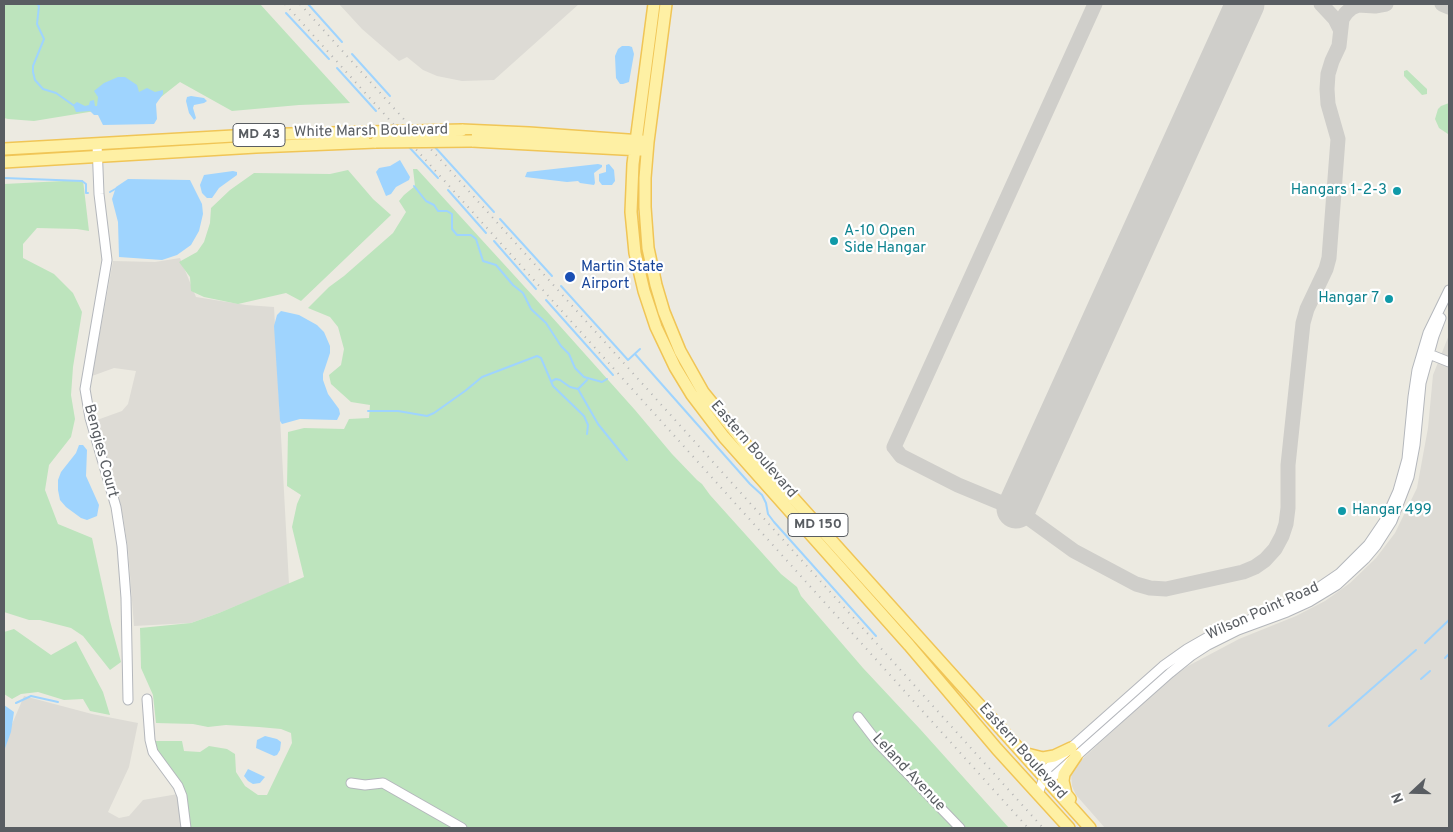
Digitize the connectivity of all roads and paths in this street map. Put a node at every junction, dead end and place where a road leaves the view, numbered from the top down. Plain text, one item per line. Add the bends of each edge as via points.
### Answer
1 (654, 4) edge
2 (666, 4) edge
3 (639, 111) junction
4 (582, 136) junction
5 (97, 144) junction
6 (559, 145) junction
7 (635, 145) junction
8 (648, 146) junction
9 (4, 149) edge
10 (97, 157) junction
11 (4, 162) edge
12 (631, 195) junction
13 (1449, 290) edge
14 (1449, 302) edge
15 (1426, 352) junction
16 (1449, 362) edge
17 (909, 645) junction
18 (147, 699) dead end
19 (128, 700) dead end
20 (858, 717) dead end
21 (1023, 752) junction
22 (1073, 752) junction
23 (1044, 777) junction
24 (351, 783) dead end
25 (1038, 794) junction
26 (186, 828) edge
27 (462, 828) edge
28 (960, 828) edge
29 (1069, 828) edge
30 (1090, 828) edge

1 - 3 main road, Eastern Boulevard / MD 150
2 - 8 main road, Eastern Boulevard / MD 150
3 - 4 main road via 629,128 621,132
3 - 7 main road, Eastern Boulevard / MD 150
4 - 5 main road, White Marsh Boulevard / MD 43, bridge via 462,130 251,135
4 - 7 main road, White Marsh Boulevard / MD 43
5 - 9 main road, White Marsh Boulevard / MD 43
5 - 10 street, Bengies Court
6 - 7 main road, White Marsh Boulevard / MD 43
6 - 10 main road, White Marsh Boulevard / MD 43, bridge via 472,141 376,142
6 - 12 main road via 568,150 620,154
7 - 8 main road, White Marsh Boulevard / MD 43
7 - 12 main road, Eastern Boulevard / MD 150
8 - 21 main road, Eastern Boulevard / MD 150 via 645,207 651,263 666,318 695,378 750,450
10 - 11 main road, White Marsh Boulevard / MD 43
10 - 19 street, Bengies Court via 107,260 85,389 116,507 122,546
12 - 17 main road, Eastern Boulevard / MD 150 via 634,240 644,290 656,327 685,384 724,437
13 - 15 street, Wilson Point Road via 1428,333
14 - 15 street, Wilson Point Road
15 - 16 street
15 - 22 street, Wilson Point Road via 1410,477 1398,508 1376,546 1324,594 1238,630 1169,667
17 - 23 main road via 925,657 1033,774
17 - 25 main road, Eastern Boulevard / MD 150
18 - 26 street via 153,752 178,786
20 - 28 street, Leland Avenue via 878,743
21 - 22 main road via 1043,758
21 - 23 main road, Eastern Boulevard / MD 150
22 - 23 street, Wilson Point Road via 1047,769
22 - 30 main road via 1063,786
23 - 25 street, Wilson Point Road
23 - 30 main road, Eastern Boulevard / MD 150
24 - 27 street via 383,783
25 - 29 main road, Eastern Boulevard / MD 150

